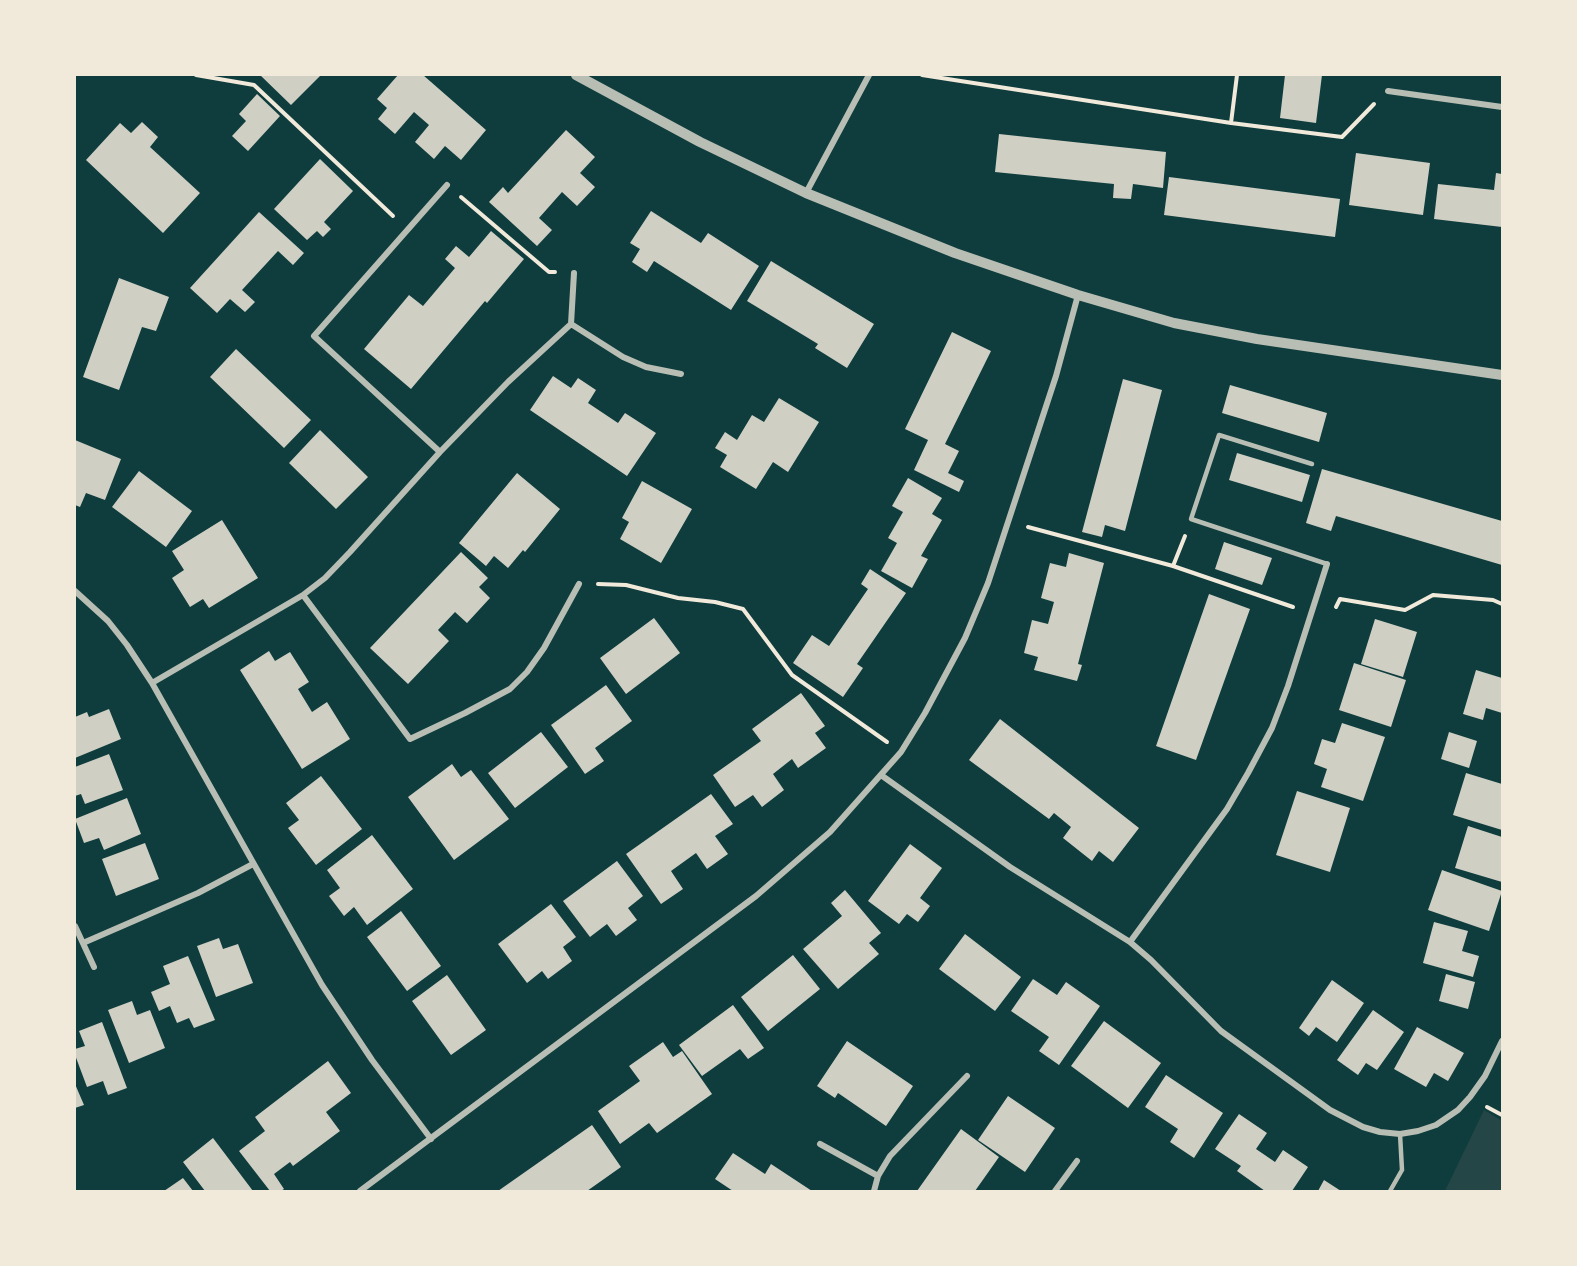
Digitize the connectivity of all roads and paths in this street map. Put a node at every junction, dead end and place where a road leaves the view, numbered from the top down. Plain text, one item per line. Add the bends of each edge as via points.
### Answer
1 (196, 75) edge
2 (576, 75) edge
3 (869, 75) edge
4 (922, 75) edge
5 (1237, 75) edge
6 (1388, 90) joint
7 (1502, 107) edge
8 (1231, 123) junction
9 (447, 185) joint
10 (806, 193) junction
11 (407, 229) junction
12 (574, 273) joint
13 (1078, 295) junction
14 (571, 324) junction
15 (681, 374) dead end
16 (1502, 375) edge
17 (440, 452) junction
18 (1312, 464) dead end
19 (1191, 519) junction
20 (1010, 522) junction
21 (1327, 564) joint
22 (1173, 566) junction
23 (579, 584) joint
24 (75, 591) edge
25 (303, 595) junction
26 (1502, 604) edge
27 (1311, 613) junction
28 (152, 683) junction
29 (900, 752) junction
30 (881, 775) junction
31 (253, 864) junction
32 (75, 926) edge
33 (1130, 942) junction
34 (83, 943) junction
35 (94, 967) dead end
36 (1502, 1041) edge
37 (967, 1076) dead end
38 (1400, 1134) junction
39 (431, 1139) junction
40 (820, 1144) dead end
41 (1077, 1161) dead end
42 (878, 1176) junction
43 (360, 1191) edge
44 (874, 1191) edge
45 (1055, 1191) edge
46 (1390, 1191) edge

1 - 11 path via 254,85
2 - 10 street via 689,137
3 - 10 street
4 - 8 path
5 - 8 path
6 - 7 street
6 - 8 path via 1342,137
9 - 11 street
9 - 12 path via 549,272
10 - 13 street via 955,253
11 - 17 street via 314,336
12 - 14 street
13 - 16 street via 1174,323 1257,339
13 - 20 street
14 - 15 street via 623,357 646,367
14 - 17 street
17 - 25 street via 350,552
18 - 19 lane via 1219,435
19 - 21 lane
19 - 22 path
20 - 22 path
20 - 29 street via 965,638
21 - 27 street
22 - 27 path
23 - 25 street via 544,648 510,689 410,739
23 - 29 path via 626,585 744,609 792,675
24 - 28 street via 108,621
25 - 28 street
26 - 27 path via 1433,595 1405,610 1340,599 1332,615
27 - 33 street via 1272,728 1248,773 1227,809
28 - 31 street
29 - 30 street
30 - 33 street via 1010,867
30 - 39 street via 830,832 756,896
31 - 34 street via 198,893
31 - 39 street via 322,985
32 - 34 street
33 - 38 street via 1221,1031 1330,1110 1363,1128
34 - 35 street
36 - 38 street via 1485,1076 1458,1110 1436,1125
37 - 42 street via 890,1156
38 - 46 lane via 1402,1170
39 - 43 street
40 - 42 street
41 - 45 street
42 - 44 street

